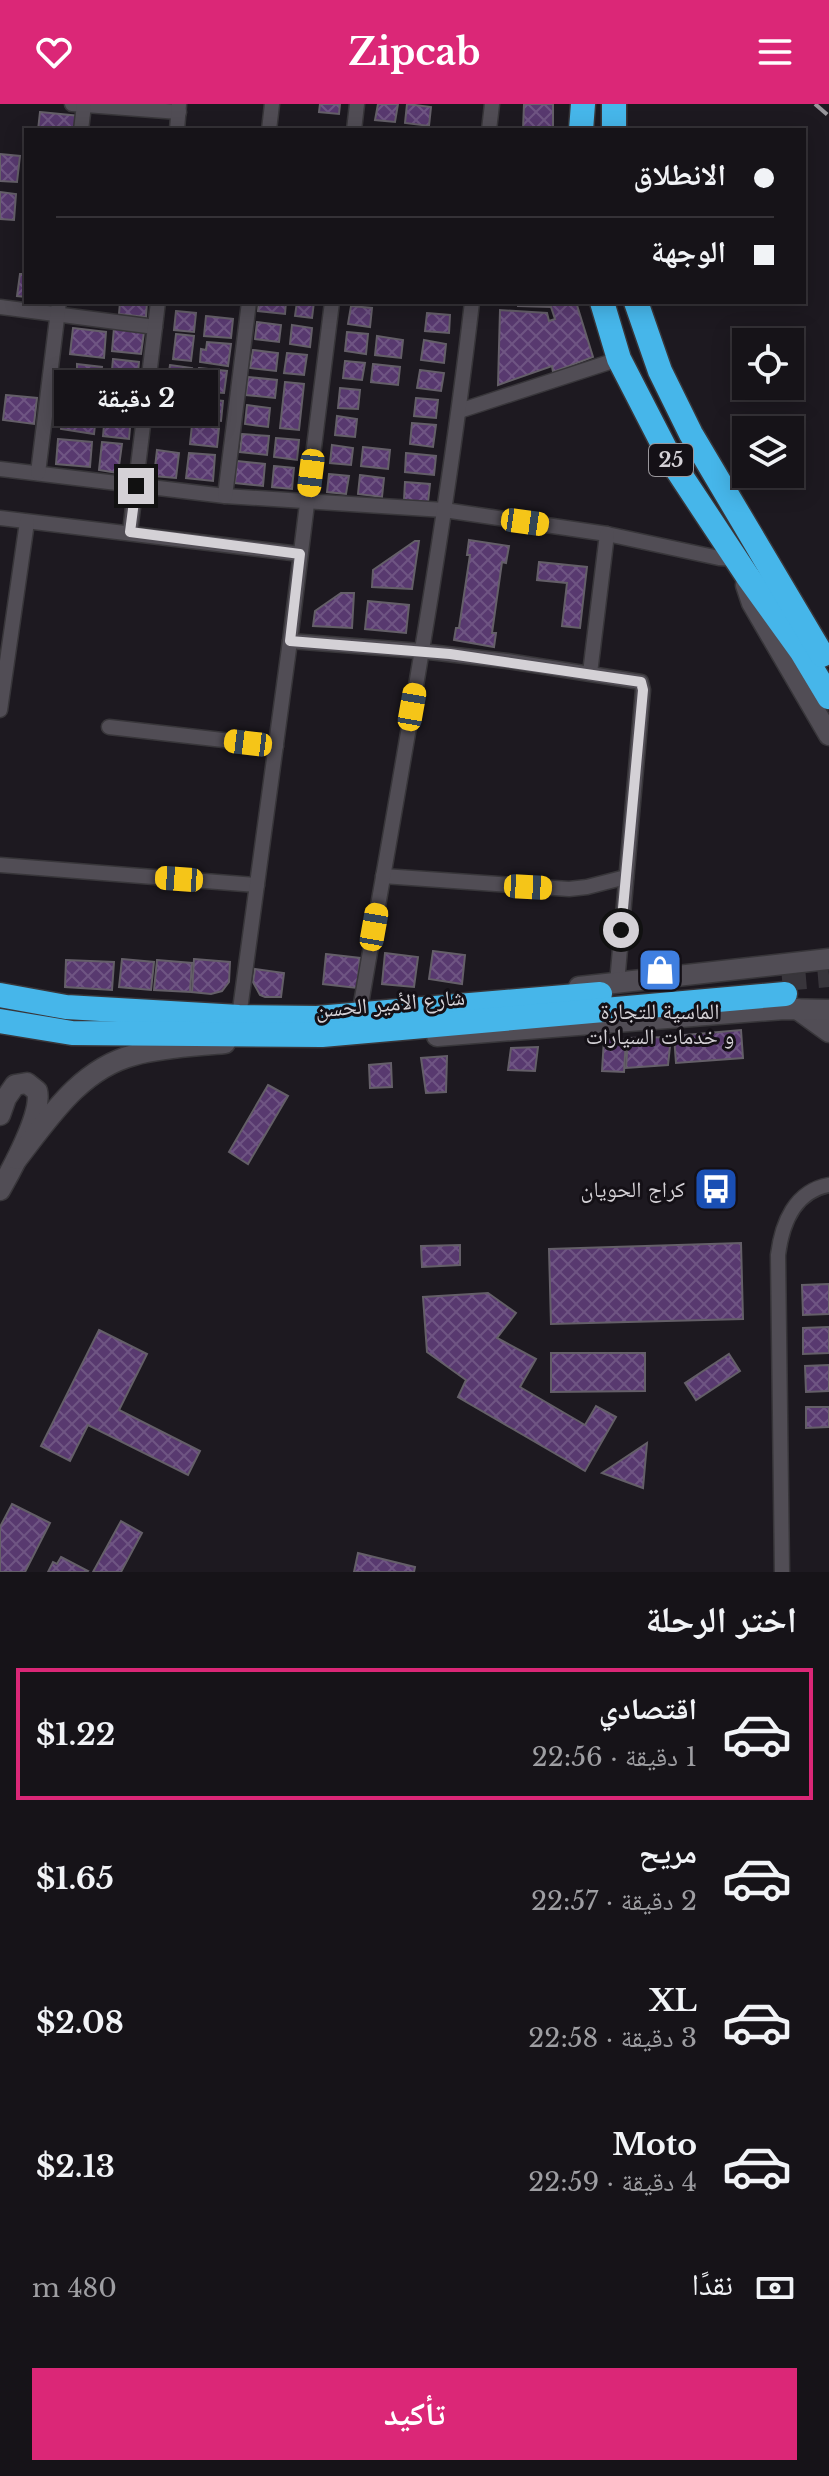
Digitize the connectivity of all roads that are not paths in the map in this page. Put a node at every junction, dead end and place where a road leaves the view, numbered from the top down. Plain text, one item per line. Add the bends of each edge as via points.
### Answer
1 (272, 104) edge
2 (357, 104) edge
3 (492, 104) edge
4 (583, 104) edge
5 (614, 104) edge
6 (78, 105) edge
7 (179, 108) edge
8 (81, 128) edge
9 (177, 128) edge
10 (269, 128) edge
11 (354, 128) edge
12 (489, 128) edge
13 (581, 128) edge
14 (614, 128) edge
15 (158, 304) edge
16 (249, 304) edge
17 (332, 304) edge
18 (472, 304) edge
19 (603, 304) edge
20 (637, 304) edge
21 (0, 307) edge
22 (58, 308) edge
23 (155, 327) junction
24 (619, 359) junction
25 (459, 411) junction
26 (0, 469) edge
27 (38, 473) junction
28 (136, 486) junction
29 (225, 496) junction
30 (307, 502) junction
31 (444, 510) junction
32 (1, 519) edge
33 (27, 522) junction
34 (130, 532) junction
35 (607, 534) junction
36 (300, 554) junction
37 (747, 562) junction
38 (774, 594) junction
39 (290, 641) junction
40 (829, 644) edge
41 (421, 651) junction
42 (829, 667) edge
43 (590, 673) junction
44 (829, 697) edge
45 (0, 710) edge
46 (109, 727) dead end
47 (829, 735) edge
48 (276, 746) junction
49 (0, 865) edge
50 (383, 876) junction
51 (626, 877) junction
52 (257, 885) junction
53 (826, 963) edge
54 (617, 983) junction
55 (788, 994) junction
56 (829, 994) edge
57 (0, 995) edge
58 (361, 1004) junction
59 (829, 1010) edge
60 (239, 1017) junction
61 (0, 1021) edge
62 (320, 1026) junction
63 (829, 1032) edge
64 (279, 1037) junction
65 (0, 1115) edge
66 (17, 1159) junction
67 (829, 1185) edge
68 (0, 1190) edge
69 (782, 1572) edge

1 - 10 street
2 - 11 street
3 - 12 street
4 - 13 highway
5 - 14 highway
6 - 7 street
6 - 8 street
7 - 9 street
15 - 23 street
16 - 29 street
17 - 30 street
18 - 25 street
19 - 24 highway, 25
20 - 37 highway, 25 via 660,371
21 - 22 street
22 - 23 street
22 - 27 street
23 - 28 street
24 - 25 street
24 - 37 highway, 25 via 672,462
25 - 31 street
26 - 27 street
27 - 28 street
28 - 29 street
28 - 34 street
29 - 30 street
30 - 31 street
30 - 36 street
31 - 35 street
31 - 41 street
32 - 33 street
33 - 34 street
33 - 45 street
34 - 36 street
35 - 37 street
35 - 43 street
36 - 39 street
37 - 38 highway, 25
37 - 40 main road, 25 via 793,586
37 - 47 main road, 25 via 752,603
38 - 42 highway
38 - 44 highway
39 - 41 street
39 - 48 street
41 - 43 street
41 - 50 street
43 - 51 street via 635,679 643,685
46 - 48 street
48 - 52 street
49 - 52 street
50 - 51 street via 569,889
50 - 58 street
51 - 54 street
52 - 60 street
53 - 54 main road
54 - 58 main road
55 - 56 main road
55 - 59 main road
55 - 62 highway, شارع الأمير الحسن
55 - 62 main road via 357,1042
55 - 63 main road
57 - 60 highway, شارع الأمير الحسن via 66,1007
58 - 62 main road
60 - 62 highway, شارع الأمير الحسن
61 - 64 highway, شارع الأمير الحسن via 72,1033
62 - 64 highway, شارع الأمير الحسن
64 - 66 main road via 160,1050 114,1062 91,1074 56,1107
65 - 66 main road via 15,1085 27,1083 37,1091 38,1107
66 - 68 main road
67 - 69 street via 803,1196 779,1241

